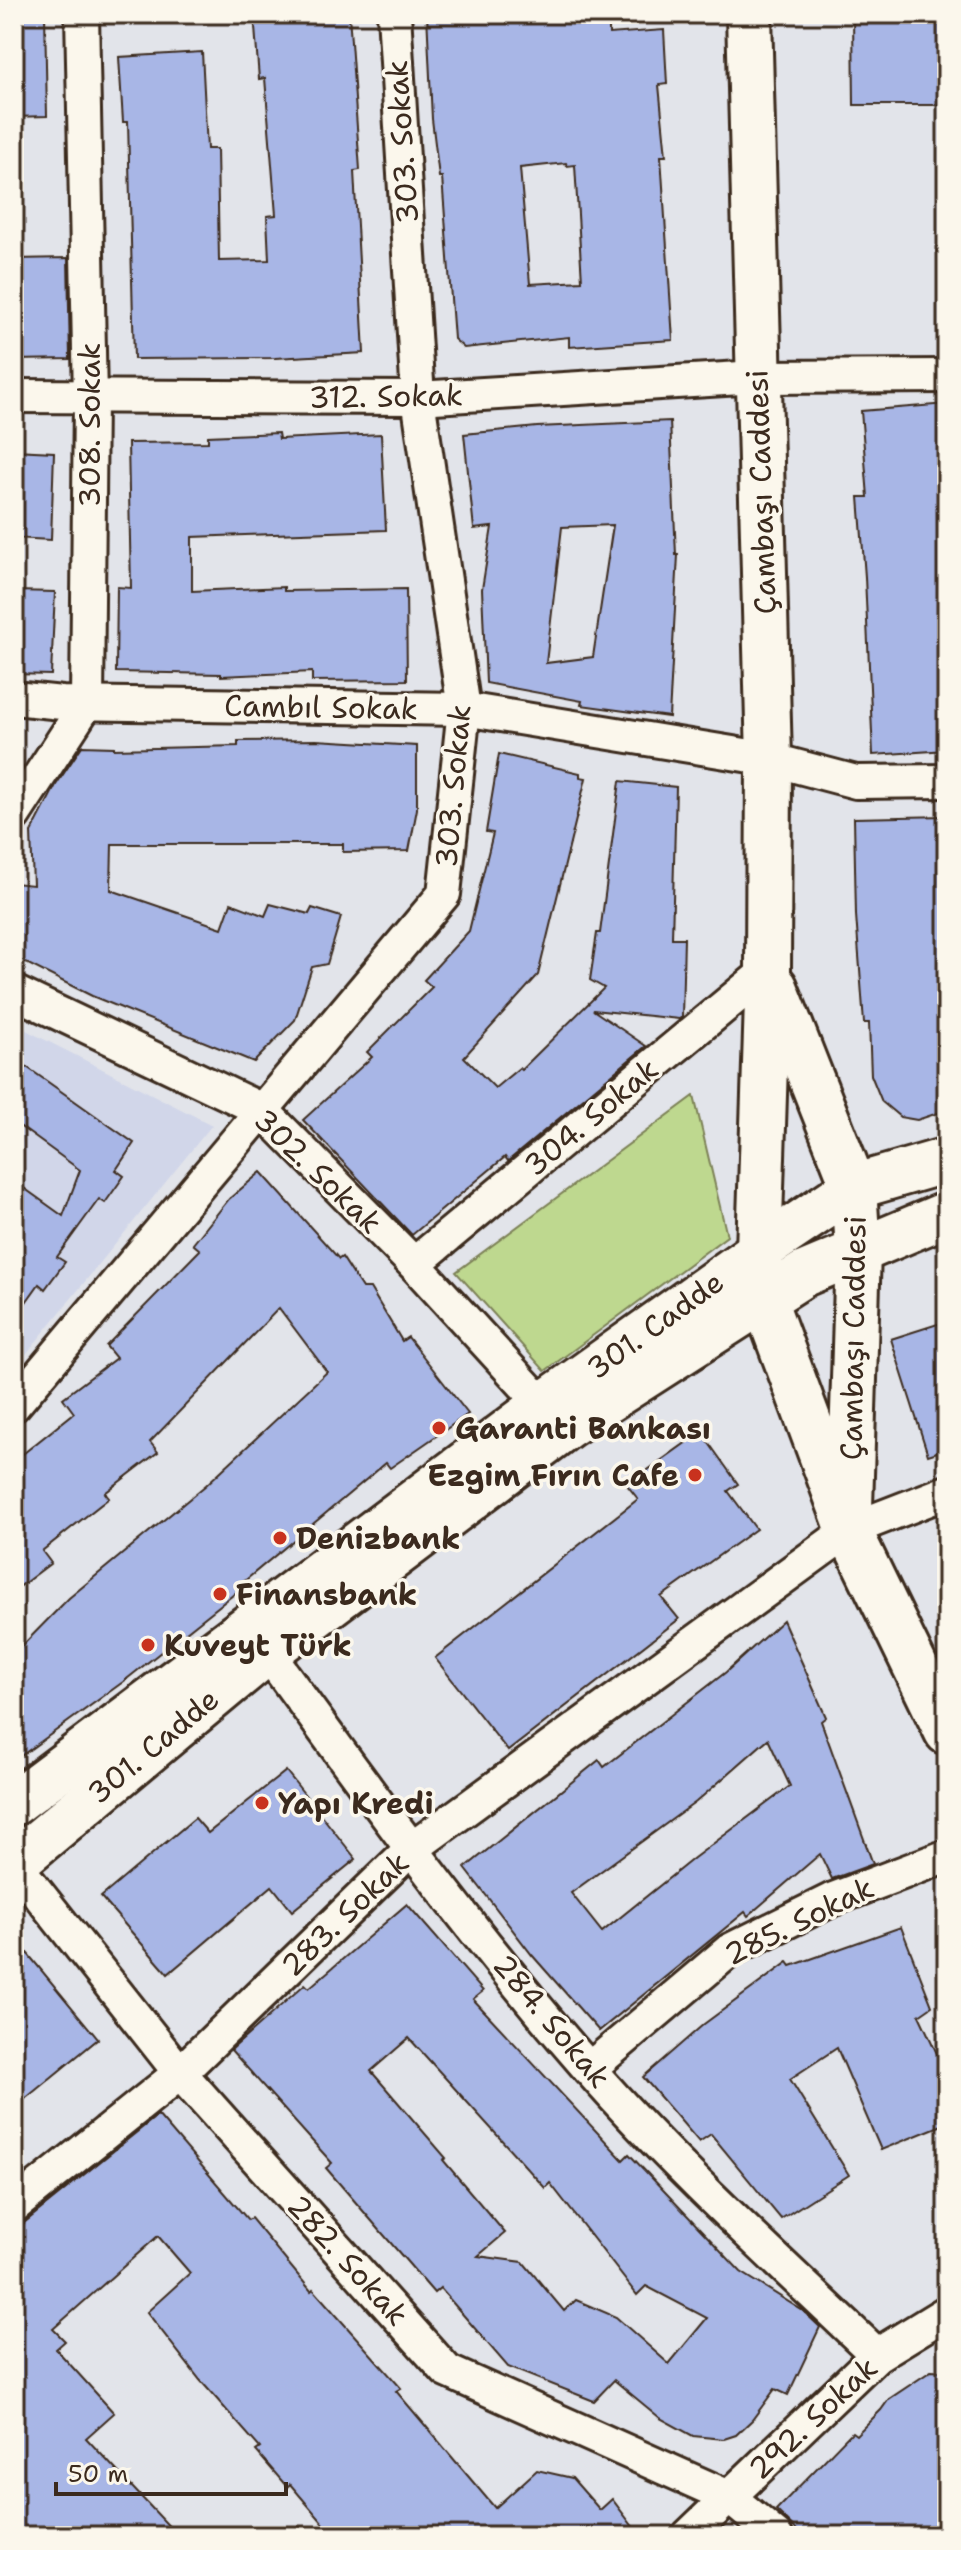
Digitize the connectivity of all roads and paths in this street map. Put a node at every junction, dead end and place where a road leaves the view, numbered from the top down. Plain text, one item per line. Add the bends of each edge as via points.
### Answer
1 (82, 14) edge
2 (394, 14) edge
3 (749, 14) edge
4 (947, 376) edge
5 (757, 377) junction
6 (14, 396) edge
7 (90, 398) junction
8 (418, 398) junction
9 (14, 698) edge
10 (87, 703) junction
11 (464, 709) junction
12 (769, 759) junction
13 (947, 781) edge
14 (14, 815) edge
15 (768, 970) junction
16 (14, 992) edge
17 (262, 1110) junction
18 (947, 1160) edge
19 (854, 1187) junction
20 (947, 1214) edge
21 (759, 1251) junction
22 (858, 1251) junction
23 (414, 1264) junction
24 (764, 1300) junction
25 (14, 1405) edge
26 (555, 1416) junction
27 (947, 1492) edge
28 (849, 1530) junction
29 (267, 1652) junction
30 (947, 1732) edge
31 (14, 1803) edge
32 (410, 1850) junction
33 (947, 1856) edge
34 (14, 1863) edge
35 (589, 2069) junction
36 (180, 2073) junction
37 (14, 2206) edge
38 (947, 2312) edge
39 (877, 2355) junction
40 (729, 2497) junction
41 (688, 2536) edge
42 (776, 2536) edge

1 - 7 street, 308. Sokak
2 - 8 street, 303. Sokak
3 - 5 main road, Çambaşı Caddesi
4 - 5 street, 312. Sokak
5 - 8 street, 312. Sokak
5 - 12 main road, Çambaşı Caddesi
6 - 7 street, 312. Sokak
7 - 8 street, 312. Sokak
7 - 10 street, 308. Sokak
8 - 11 street, 303. Sokak
9 - 10 street, Cambıl Sokak
10 - 11 street, Cambıl Sokak
10 - 14 street
11 - 12 street, Cambıl Sokak
11 - 17 street, 303. Sokak via 444,894
12 - 13 street, Cambıl Sokak via 856,782
12 - 15 main road, Çambaşı Caddesi
15 - 19 main road, Çambaşı Caddesi
15 - 21 main road, Çambaşı Caddesi
15 - 23 street, 304. Sokak
16 - 17 street, 302. Sokak
17 - 23 street, 302. Sokak
17 - 25 street, 303. Sokak
18 - 19 main road, 301. Cadde
19 - 21 main road, 301. Cadde
19 - 22 main road, Çambaşı Caddesi
20 - 22 main road, 301. Cadde
21 - 24 main road, Çambaşı Caddesi
21 - 26 main road, 301. Cadde
22 - 24 main road, 301. Cadde via 804,1274
22 - 28 main road, Çambaşı Caddesi
23 - 26 street, 302. Sokak
24 - 26 main road, 301. Cadde
24 - 28 main road, Çambaşı Caddesi
26 - 29 main road, 301. Cadde
26 - 31 main road, 301. Cadde
27 - 28 street, 283. Sokak
28 - 30 main road, Çambaşı Caddesi
28 - 32 street, 283. Sokak
29 - 32 street, 284. Sokak
29 - 34 main road, 301. Cadde
32 - 35 street, 284. Sokak
32 - 36 street, 283. Sokak
33 - 35 street, 285. Sokak via 831,1900 730,1950
34 - 36 street, 282. Sokak
35 - 39 street, 284. Sokak via 675,2161
36 - 37 street, 283. Sokak
36 - 40 street, 282. Sokak via 447,2371
38 - 39 street, 292. Sokak
39 - 40 street, 292. Sokak
40 - 41 street, 292. Sokak
40 - 42 street, 282. Sokak

